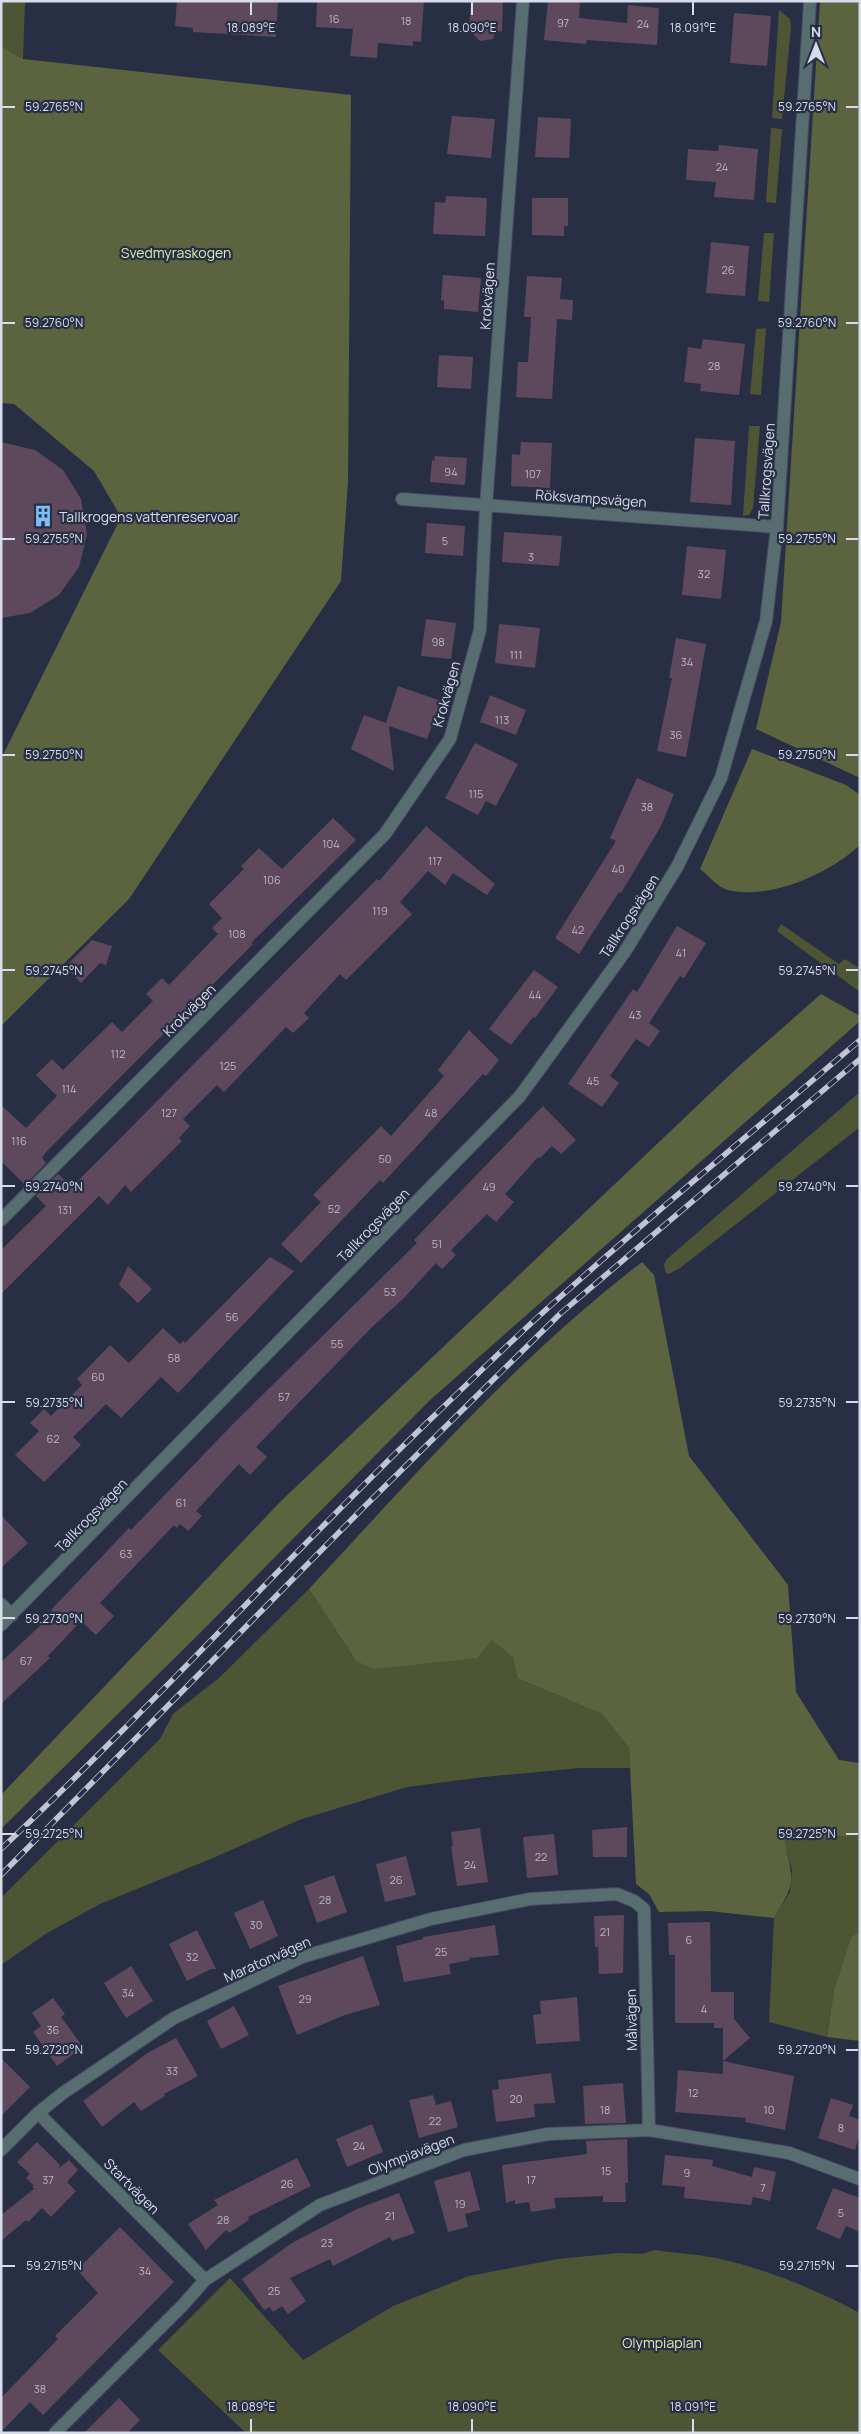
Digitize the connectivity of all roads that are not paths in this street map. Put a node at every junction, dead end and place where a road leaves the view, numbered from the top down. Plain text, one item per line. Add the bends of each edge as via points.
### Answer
1 (523, 1) edge
2 (810, 1) edge
3 (402, 499) dead end
4 (486, 506) junction
5 (778, 527) junction
6 (1, 1220) edge
7 (1, 1604) edge
8 (12, 1615) junction
9 (1, 1626) edge
10 (644, 1909) joint
11 (38, 2113) junction
12 (649, 2130) junction
13 (1, 2150) edge
14 (860, 2179) edge
15 (205, 2280) junction
16 (61, 2431) edge

1 - 4 street, Krokvägen
2 - 5 street, Tallkrogsvägen
3 - 4 street, Röksvampsvägen
4 - 5 street, Röksvampsvägen
4 - 6 street, Krokvägen via 480,630 450,739 385,834
5 - 8 street, Tallkrogsvägen via 766,621 721,778 677,867 624,953 520,1096
7 - 8 street
8 - 9 street, Tallkrogsvägen
10 - 11 street, Maratonvägen via 618,1894 530,1899 431,1919 302,1957 174,2018
10 - 12 street, Målvägen
11 - 13 street, Maratonvägen
11 - 15 street, Startvägen
12 - 14 street, Olympiavägen via 789,2153
12 - 15 street, Olympiavägen via 548,2134 464,2150 320,2206
15 - 16 street, Olympiavägen

